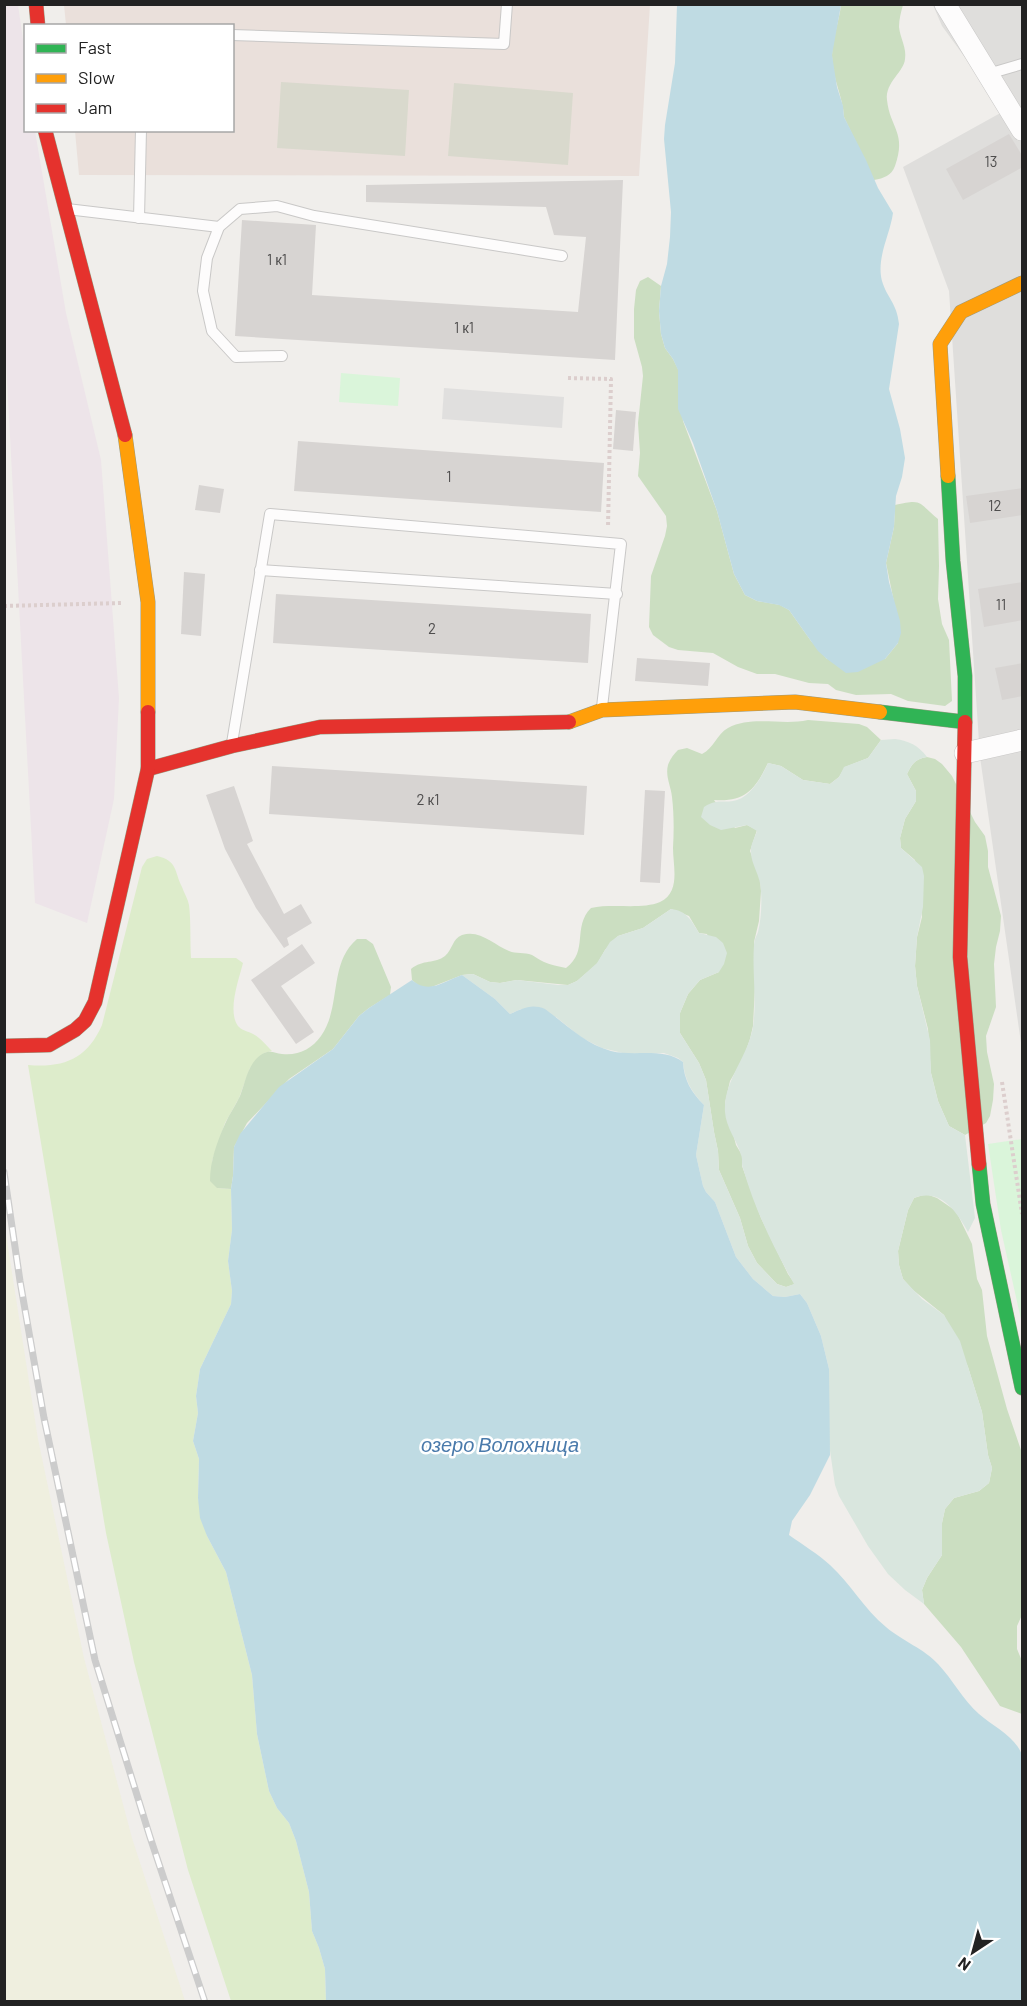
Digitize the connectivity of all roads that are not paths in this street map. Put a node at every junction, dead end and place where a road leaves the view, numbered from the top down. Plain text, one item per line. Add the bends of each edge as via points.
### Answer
1 (36, 4) edge
2 (507, 4) edge
3 (945, 4) edge
4 (38, 24) edge
5 (234, 35) edge
6 (1023, 64) edge
7 (988, 74) junction
8 (1023, 130) edge
9 (46, 132) edge
10 (141, 132) edge
11 (66, 209) junction
12 (139, 218) junction
13 (219, 227) junction
14 (562, 256) dead end
15 (1023, 283) edge
16 (282, 356) dead end
17 (260, 570) junction
18 (617, 594) junction
19 (602, 710) junction
20 (965, 723) junction
21 (1023, 740) edge
22 (231, 746) junction
23 (965, 753) junction
24 (148, 769) junction
25 (4, 1046) edge
26 (1023, 1388) edge

1 - 4 street
2 - 5 lane via 504,44
3 - 7 street
6 - 7 lane
7 - 8 street
9 - 11 street
10 - 12 lane
11 - 12 lane
11 - 24 street via 124,428 148,602
12 - 13 lane
13 - 14 lane via 240,209 277,206 314,216
13 - 16 lane via 207,258 202,291 212,330 236,357
15 - 20 street via 961,312 940,344 953,561 965,676
17 - 18 lane
17 - 18 lane via 270,514 621,544
17 - 22 lane
18 - 19 lane
19 - 20 street via 795,702
19 - 22 street via 570,722 320,727
20 - 23 street
21 - 23 street
22 - 24 street
23 - 26 street via 961,969 983,1204
24 - 25 street via 95,1002 85,1021 48,1045

